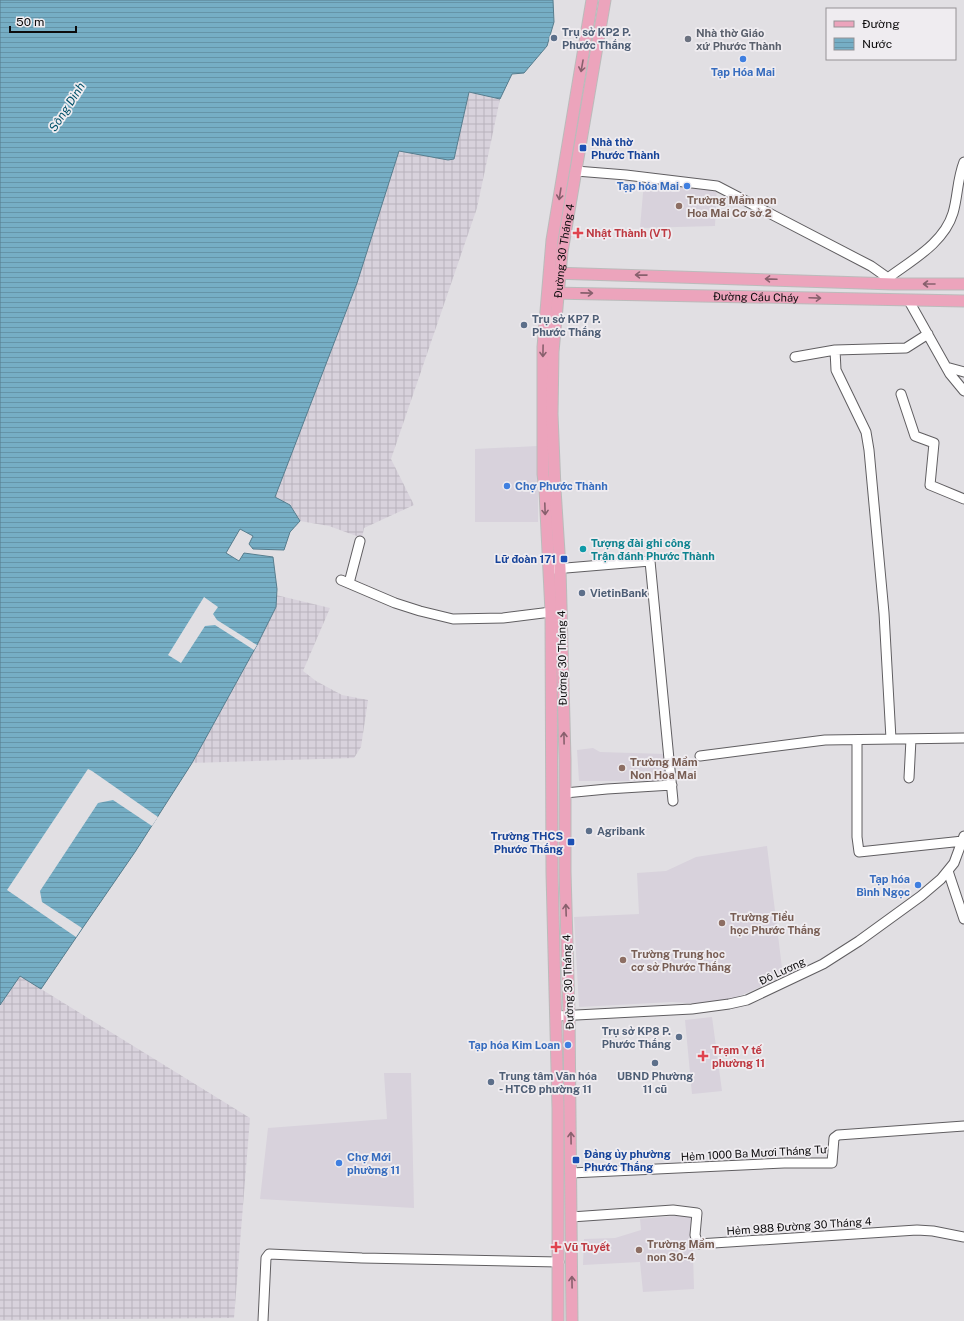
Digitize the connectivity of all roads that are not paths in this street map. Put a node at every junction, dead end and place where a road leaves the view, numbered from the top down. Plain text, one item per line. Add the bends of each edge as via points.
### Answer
1 (592, 0) edge
2 (605, 0) edge
3 (964, 162) edge
4 (576, 171) junction
5 (563, 213) junction
6 (555, 272) junction
7 (891, 281) junction
8 (964, 284) edge
9 (553, 293) junction
10 (909, 301) junction
11 (964, 301) edge
12 (928, 334) junction
13 (835, 350) junction
14 (795, 357) dead end
15 (946, 367) junction
16 (964, 372) edge
17 (964, 391) edge
18 (901, 394) dead end
19 (550, 490) junction
20 (964, 499) edge
21 (360, 541) dead end
22 (560, 568) junction
23 (548, 570) junction
24 (556, 612) junction
25 (964, 738) edge
26 (891, 739) junction
27 (911, 739) junction
28 (857, 740) junction
29 (700, 756) dead end
30 (551, 758) junction
31 (565, 760) junction
32 (909, 778) dead end
33 (672, 785) junction
34 (565, 792) junction
35 (673, 801) dead end
36 (963, 839) edge
37 (948, 871) junction
38 (961, 905) edge
39 (964, 919) edge
40 (570, 1015) junction
41 (557, 1016) junction
42 (964, 1126) edge
43 (571, 1174) junction
44 (571, 1217) junction
45 (964, 1237) edge
46 (559, 1262) junction
47 (263, 1321) edge
48 (558, 1321) edge
49 (572, 1321) edge

1 -> 5 main road, Đường 30 Tháng 4
2 - 4 main road, Đường 30 Tháng 4
3 - 7 street via 953,214 945,229 934,244
4 - 5 main road, Đường 30 Tháng 4
4 - 7 street via 717,186 871,266
5 - 6 main road, Đường 30 Tháng 4
7 -> 6 main road, Đường Cầu Cháy
6 - 9 main road, Đường 30 Tháng 4
8 -> 7 main road, Đường Cầu Cháy
9 -> 10 main road, Đường Cầu Cháy
9 - 19 main road, Đường 30 Tháng 4 via 543,347 542,474
10 - 11 main road, Đường Cầu Cháy
10 - 12 street
12 - 13 street via 906,348 895,350
12 - 15 street
13 - 14 street
13 - 26 street via 836,370 866,432 869,450 884,613
15 - 16 street
15 - 17 street
18 - 20 street via 916,436 934,443 930,485
19 - 22 main road, Đường 30 Tháng 4
19 -> 23 main road, Đường 30 Tháng 4
21 - 24 street via 345,582 395,603 453,619 504,618
22 - 23 street
22 - 24 main road, Đường 30 Tháng 4
22 - 33 street via 650,561
23 - 24 main road, Đường 30 Tháng 4
24 - 30 main road, Đường 30 Tháng 4
31 -> 24 main road, Đường 30 Tháng 4
25 - 27 street
26 - 27 street
26 - 28 street
27 - 32 street
28 - 29 street via 825,740
28 - 36 street via 859,852
30 - 31 main road
30 - 41 main road, Đường 30 Tháng 4
31 - 34 main road, Đường 30 Tháng 4
33 - 34 street
33 - 35 street
40 -> 34 main road, Đường 30 Tháng 4
36 - 37 street, Đô Lương via 954,863
37 - 38 street
37 - 40 street, Đô Lương via 921,896 823,964 746,1000 692,1009
38 - 39 street
40 - 41 street, Đô Lương
43 -> 40 main road, Đường 30 Tháng 4
41 - 46 main road, Đường 30 Tháng 4
42 - 43 street, Hẻm 1000 Ba Mươi Tháng Tư via 838,1135 834,1138 832,1163 784,1163
43 - 44 main road, Đường 30 Tháng 4
44 - 45 street, Hẻm 988 Đường 30 Tháng 4 via 673,1210 697,1213 695,1235 698,1244 917,1230
49 -> 44 main road, Đường 30 Tháng 4
46 - 47 street via 269,1254 266,1258
46 - 48 main road, Đường 30 Tháng 4

